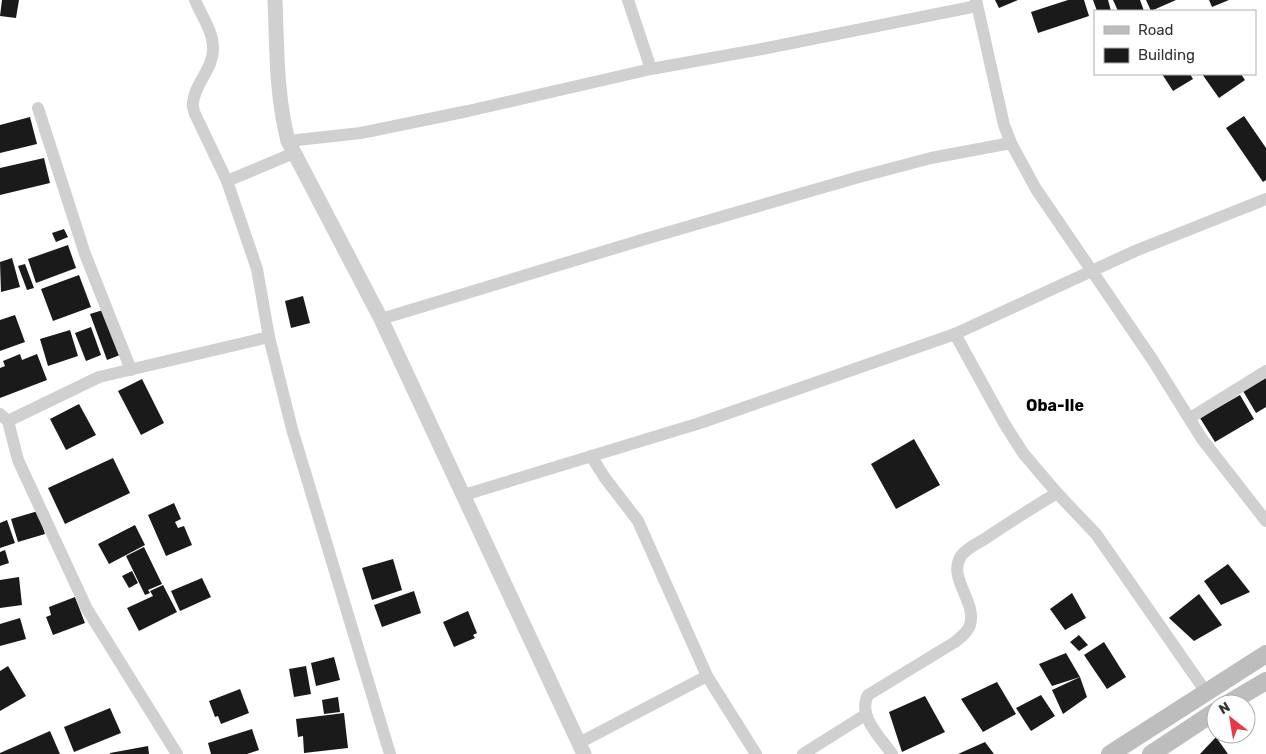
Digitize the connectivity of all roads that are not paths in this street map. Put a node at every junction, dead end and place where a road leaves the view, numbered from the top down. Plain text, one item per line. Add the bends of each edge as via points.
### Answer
1 (195, 0) edge
2 (274, 0) edge
3 (628, 0) edge
4 (976, 3) edge
5 (651, 69) junction
6 (38, 108) dead end
7 (1011, 143) junction
8 (291, 147) junction
9 (227, 181) junction
10 (1266, 199) edge
11 (1093, 271) junction
12 (382, 318) junction
13 (955, 334) junction
14 (269, 337) junction
15 (131, 370) junction
16 (1266, 371) edge
17 (4, 417) edge
18 (1190, 418) junction
19 (591, 456) junction
20 (1057, 493) junction
21 (464, 495) junction
22 (1266, 521) edge
23 (1266, 654) edge
24 (706, 676) junction
25 (1266, 680) edge
26 (1206, 692) junction
27 (1243, 694) edge
28 (865, 715) junction
29 (1206, 718) edge
30 (581, 748) edge
31 (177, 754) edge
32 (390, 754) edge
33 (756, 754) edge
34 (802, 754) edge
35 (892, 754) edge
36 (1110, 754) edge
37 (1151, 754) edge

1 - 9 street via 214,49 192,104
2 - 8 street via 282,120
3 - 5 street
4 - 5 street via 768,48
4 - 7 street
5 - 8 street
6 - 15 street via 85,254
7 - 11 street via 1036,189
7 - 12 street via 930,158 859,177
8 - 9 street
8 - 12 street
9 - 14 street via 257,269
10 - 11 street
11 - 13 street
11 - 18 street
12 - 21 street
13 - 19 street via 700,423
13 - 20 street via 1023,453
14 - 15 street
14 - 32 street via 292,429
15 - 17 street via 99,377
16 - 18 street
17 - 31 street via 18,460 87,609
18 - 22 street via 1202,440
19 - 21 street
19 - 24 street via 638,521
20 - 26 street via 1096,534
20 - 28 street via 962,554 957,564 960,584 970,604 970,626 955,642 868,695 864,703
21 - 30 street
23 - 26 main road
24 - 30 street
24 - 33 street
25 - 27 main road
26 - 36 main road
28 - 34 street
28 - 35 street
29 - 37 main road

